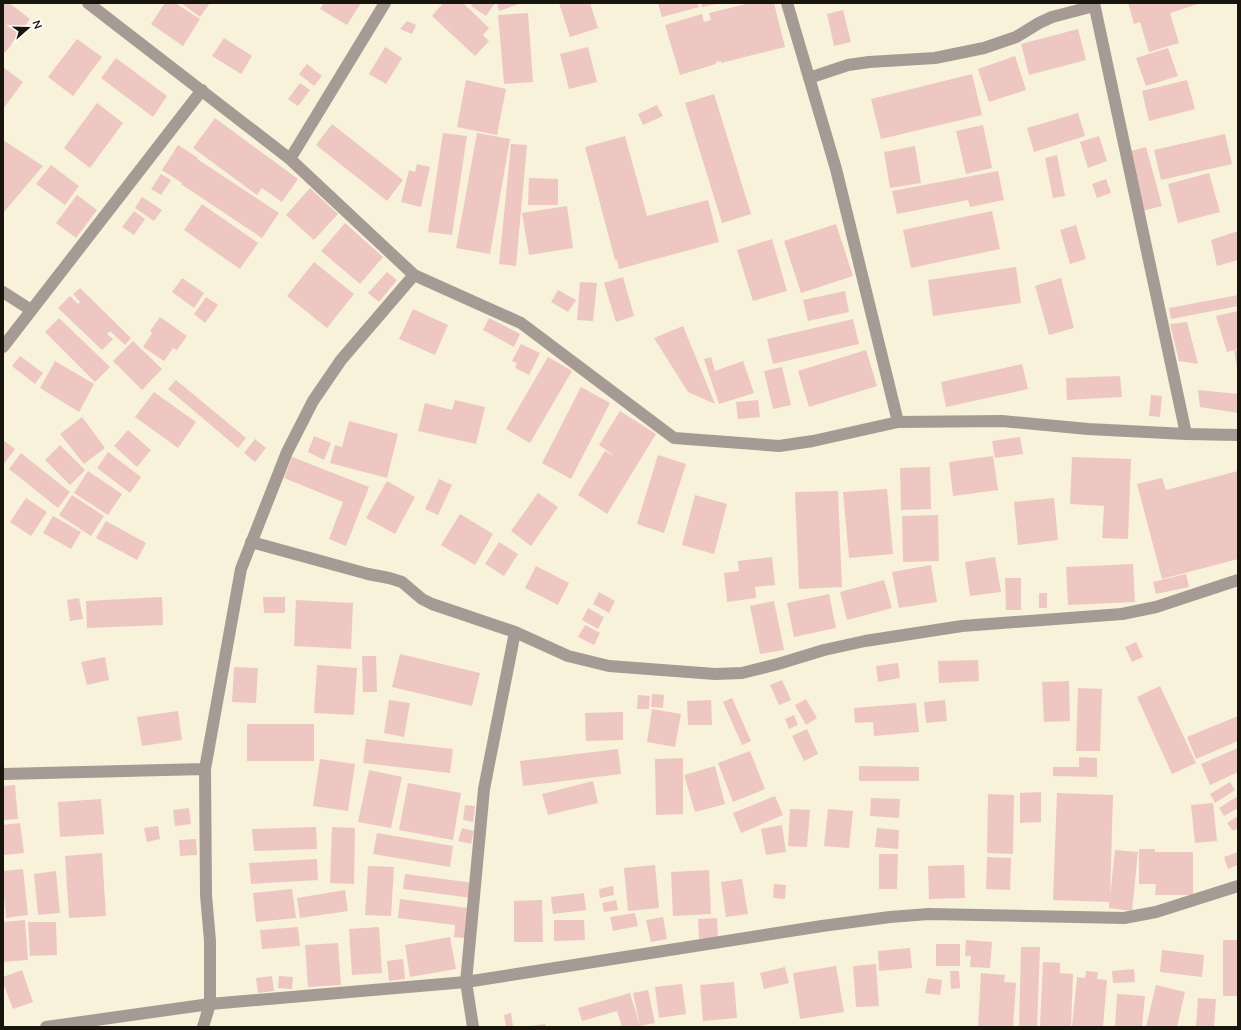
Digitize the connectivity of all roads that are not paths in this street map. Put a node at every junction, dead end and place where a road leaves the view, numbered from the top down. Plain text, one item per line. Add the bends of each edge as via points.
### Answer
1 (88, 3) edge
2 (385, 3) edge
3 (786, 3) edge
4 (1094, 4) edge
5 (809, 78) junction
6 (202, 90) junction
7 (290, 159) junction
8 (414, 276) junction
9 (3, 292) edge
10 (31, 310) junction
11 (3, 347) edge
12 (898, 422) junction
13 (1186, 434) junction
14 (1238, 435) edge
15 (251, 542) junction
16 (1238, 580) edge
17 (515, 632) junction
18 (205, 769) junction
19 (3, 774) edge
20 (1238, 886) edge
21 (466, 982) junction
22 (210, 1004) junction
23 (46, 1027) edge
24 (203, 1027) edge
25 (473, 1027) edge

1 - 6 street
2 - 7 street
3 - 5 street
4 - 5 street via 1052,17 1016,37 984,48 935,58 848,65
4 - 13 street
5 - 12 street via 836,169
6 - 7 street
6 - 10 street
7 - 8 street
8 - 12 street via 521,323 674,438 779,446 814,441
8 - 15 street via 341,360 313,401 286,452
9 - 10 street
10 - 11 street
12 - 13 street via 1002,421
13 - 14 street
15 - 17 street via 402,582 432,604
15 - 18 street via 241,569
16 - 17 street via 1156,607 1122,614 962,626 865,641 742,673 715,674 609,666 568,656
17 - 21 street via 484,789
18 - 19 street
18 - 22 street
20 - 21 street via 1156,912 1124,918 929,914 890,917
21 - 22 street
21 - 25 street
22 - 23 street
22 - 24 street

